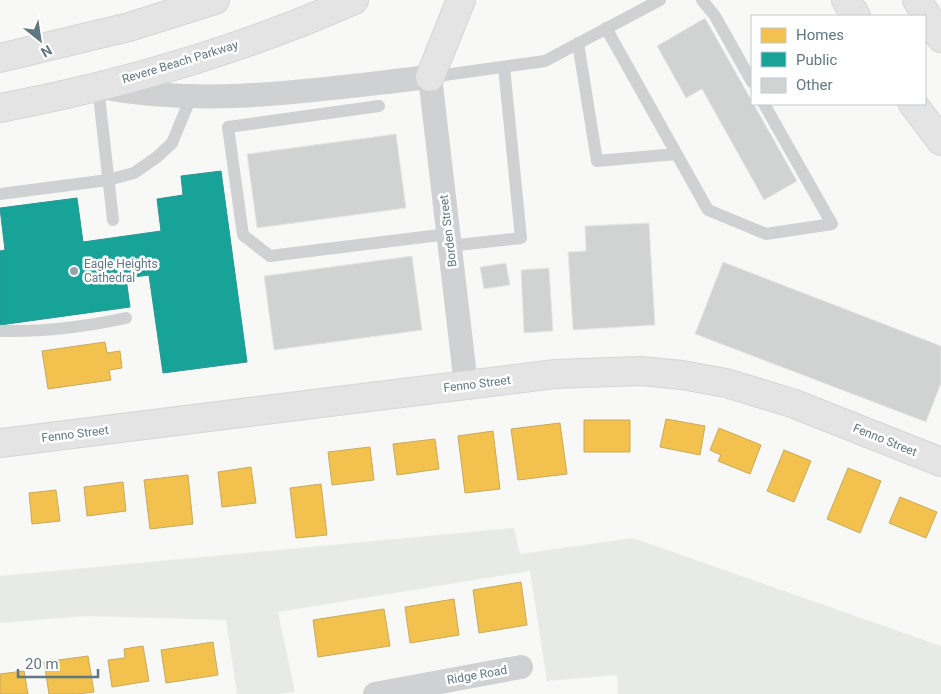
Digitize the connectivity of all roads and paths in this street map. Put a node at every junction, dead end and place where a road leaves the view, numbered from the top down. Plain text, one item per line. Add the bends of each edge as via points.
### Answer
1 (215, 0) edge
2 (354, 0) edge
3 (461, 0) edge
4 (660, 0) edge
5 (702, 0) edge
6 (846, 0) edge
7 (917, 0) edge
8 (855, 15) edge
9 (606, 28) junction
10 (941, 38) edge
11 (578, 43) junction
12 (0, 58) edge
13 (504, 67) junction
14 (430, 77) junction
15 (751, 80) edge
16 (98, 87) junction
17 (302, 91) junction
18 (192, 97) junction
19 (765, 105) edge
20 (914, 105) edge
21 (380, 106) dead end
22 (0, 108) edge
23 (306, 116) junction
24 (941, 141) edge
25 (676, 154) junction
26 (108, 180) junction
27 (0, 194) edge
28 (113, 220) dead end
29 (449, 240) junction
30 (126, 318) dead end
31 (0, 331) edge
32 (466, 385) junction
33 (0, 443) edge
34 (941, 462) edge
35 (520, 668) dead end
36 (375, 694) edge

1 - 12 main road via 120,29
2 - 16 main road, Revere Beach Parkway via 210,54
3 - 14 main road
4 - 9 lane
5 - 15 lane via 715,16
6 - 8 main road
7 - 10 main road
9 - 11 lane
9 - 25 lane
11 - 13 lane via 545,61
11 - 25 lane via 597,160
13 - 14 lane
13 - 29 lane via 520,238
14 - 17 street
14 - 29 street, Borden Street
16 - 18 street
16 - 22 main road, Revere Beach Parkway
16 - 26 lane
17 - 18 street
17 - 23 lane
18 - 26 lane via 176,136 164,151 134,173
19 - 25 lane via 832,224 766,234 708,210
20 - 24 main road
21 - 23 lane
23 - 29 lane via 228,127 243,235 270,256
26 - 27 lane
26 - 28 lane
29 - 32 street, Borden Street
30 - 31 lane via 84,327
32 - 33 main road, Fenno Street
32 - 34 main road, Fenno Street via 599,371 641,371 696,377 770,395
35 - 36 street, Ridge Road

